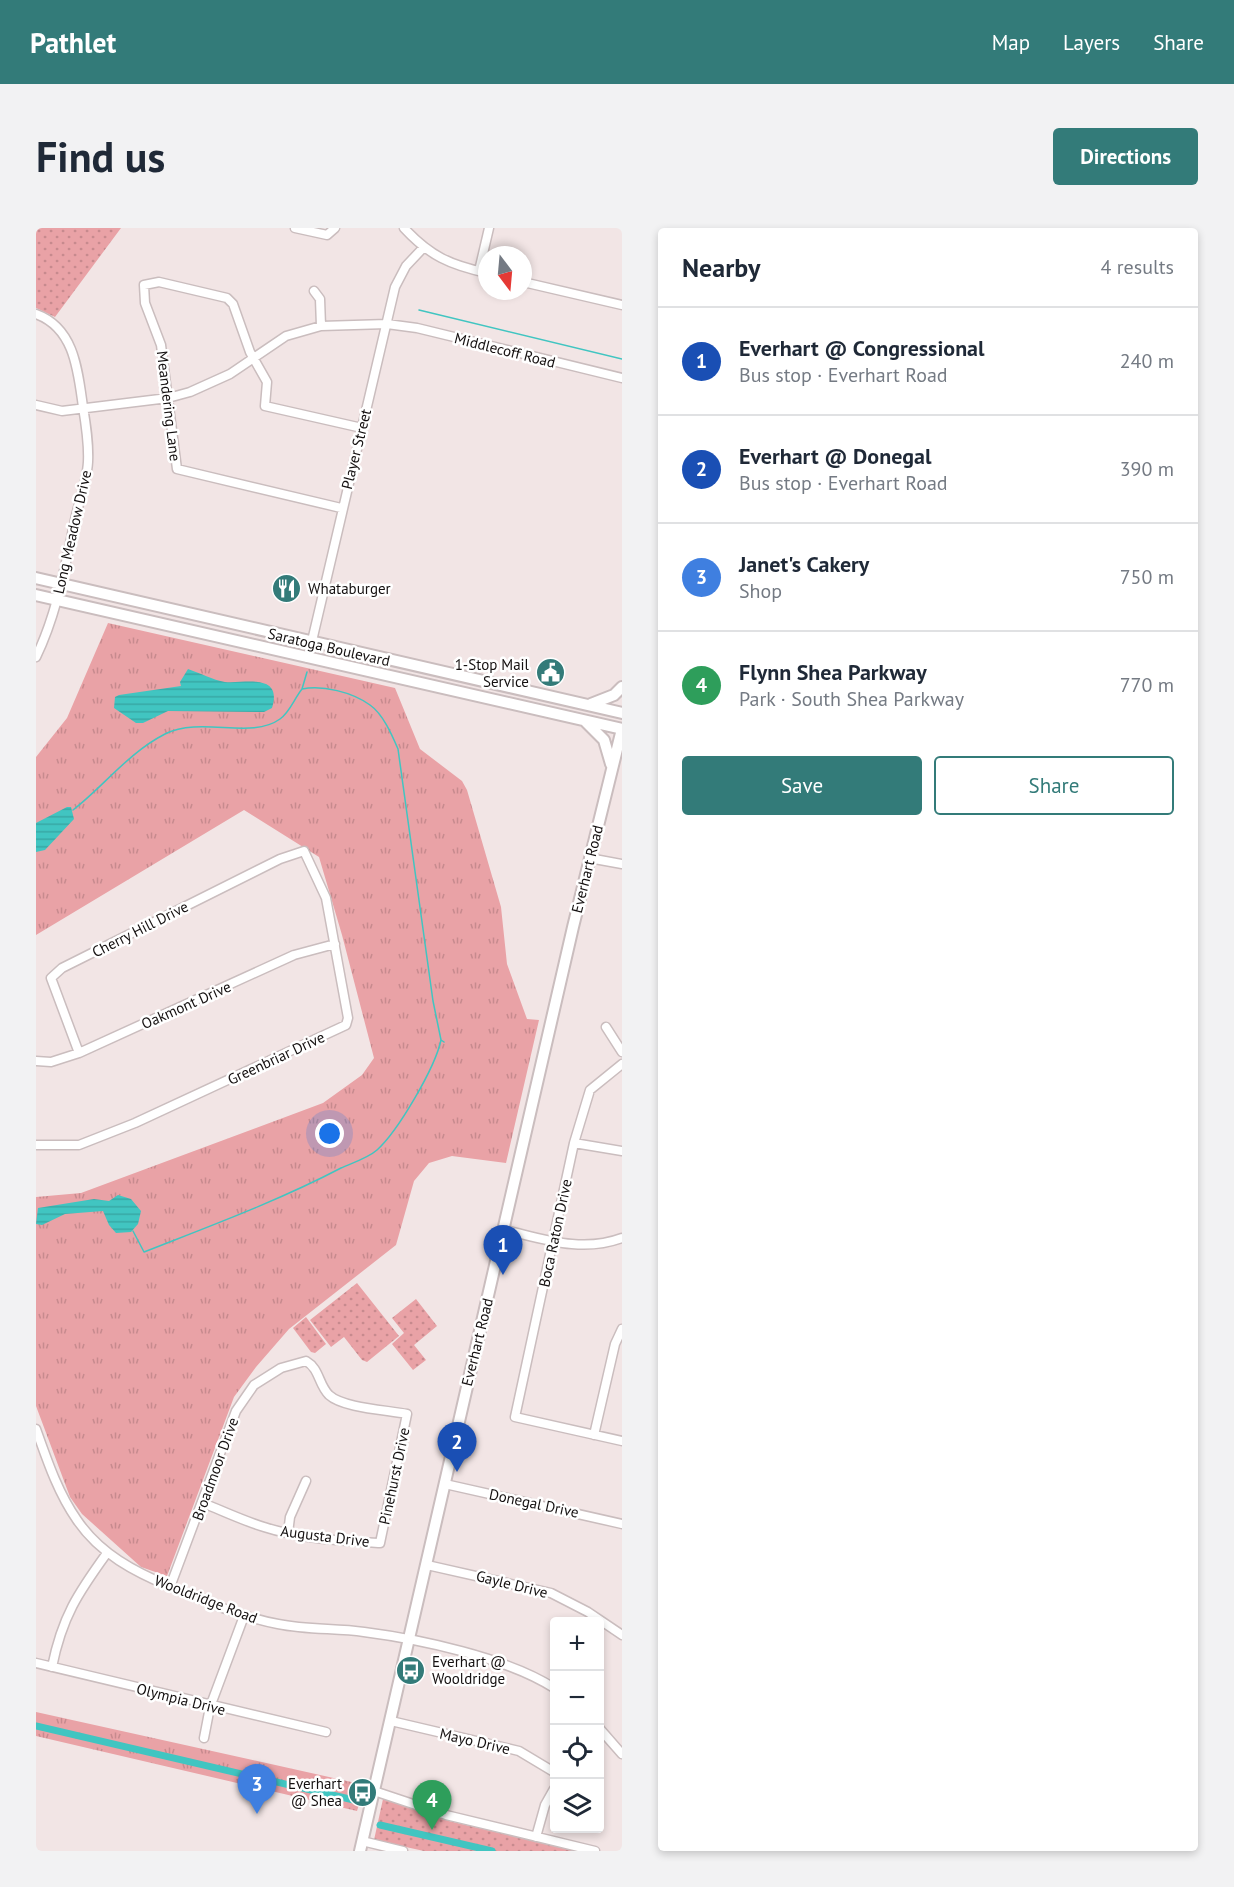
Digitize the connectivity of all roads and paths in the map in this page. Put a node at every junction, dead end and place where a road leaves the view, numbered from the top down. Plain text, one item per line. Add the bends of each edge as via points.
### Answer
1 (296, 228) edge
2 (334, 228) edge
3 (404, 228) edge
4 (489, 228) edge
5 (487, 246) edge
6 (423, 248) junction
7 (478, 271) edge
8 (532, 284) edge
9 (314, 291) dead end
10 (622, 305) edge
11 (36, 314) edge
12 (387, 324) junction
13 (321, 326) junction
14 (254, 358) junction
15 (622, 378) edge
16 (168, 398) junction
17 (36, 405) edge
18 (83, 409) junction
19 (362, 428) junction
20 (341, 508) junction
21 (36, 578) edge
22 (60, 584) junction
23 (36, 595) edge
24 (57, 600) junction
25 (311, 643) junction
26 (36, 657) edge
27 (308, 658) junction
28 (622, 687) edge
29 (588, 705) junction
30 (622, 713) edge
31 (584, 720) junction
32 (622, 729) edge
33 (622, 759) edge
34 (611, 770) junction
35 (304, 850) joint
36 (589, 858) junction
37 (622, 864) edge
38 (335, 944) junction
39 (606, 1027) dead end
40 (622, 1052) edge
41 (79, 1053) junction
42 (36, 1061) edge
43 (622, 1064) edge
44 (574, 1143) junction
45 (36, 1145) edge
46 (622, 1151) edge
47 (505, 1230) junction
48 (622, 1239) edge
49 (553, 1241) junction
50 (622, 1329) edge
51 (314, 1366) joint
52 (36, 1429) edge
53 (594, 1435) junction
54 (622, 1441) edge
55 (306, 1481) dead end
56 (445, 1484) junction
57 (203, 1503) junction
58 (622, 1524) edge
59 (288, 1533) junction
60 (380, 1543) joint
61 (107, 1553) junction
62 (427, 1565) junction
63 (170, 1587) junction
64 (244, 1616) junction
65 (622, 1635) edge
66 (409, 1641) junction
67 (36, 1663) edge
68 (52, 1667) junction
69 (550, 1685) edge
70 (210, 1707) junction
71 (391, 1721) junction
72 (326, 1732) dead end
73 (604, 1737) edge
74 (204, 1738) dead end
75 (622, 1754) edge
76 (550, 1769) edge
77 (374, 1791) junction
78 (550, 1796) edge
79 (536, 1837) junction
80 (361, 1846) edge
81 (403, 1851) edge
82 (595, 1851) edge

1 - 2 street via 327,235
3 - 6 street
4 - 5 street
6 - 7 street via 444,261
6 - 12 street, Player Street via 406,266 395,287
8 - 10 street
9 - 13 street via 320,299
11 - 18 street, Long Meadow Drive via 58,328 70,345 78,367
12 - 13 street, Middlecoff Road
12 - 15 street, Middlecoff Road
12 - 19 street, Player Street
13 - 14 street, Middlecoff Road via 286,336
14 - 16 street, Middlecoff Road via 212,383
14 - 16 street, Meandering Lane via 233,304 227,298 159,282 144,285 161,345
14 - 19 street via 267,382 265,406
16 - 18 street, Middlecoff Road
16 - 20 street, Meandering Lane via 177,469
17 - 18 street via 62,411
18 - 22 street, Long Meadow Drive via 88,463
19 - 20 street, Player Street
20 - 25 street, Player Street
21 - 22 main road, Saratoga Boulevard
22 - 24 street, Long Meadow Drive
22 - 25 main road, Saratoga Boulevard
23 - 24 main road, Saratoga Boulevard
24 - 26 street, Long Meadow Drive
24 - 27 main road, Saratoga Boulevard
25 - 27 street, Player Street
25 - 29 main road, Saratoga Boulevard
27 - 31 main road, Saratoga Boulevard
28 - 29 main road via 614,695
29 - 30 main road, Saratoga Boulevard
31 - 32 main road, Saratoga Boulevard
31 - 34 main road via 604,740
32 - 34 main road, Everhart Road
33 - 34 main road
34 - 36 main road, Everhart Road
35 - 38 street, Greenbriar Drive via 326,898
35 - 41 street, Cherry Hill Drive via 62,968 51,978
36 - 37 street
36 - 47 main road, Everhart Road
38 - 41 street, Oakmont Drive via 294,955
38 - 45 street, Greenbriar Drive via 346,1025 126,1127 79,1145
39 - 40 street
41 - 42 street, Oakmont Drive via 51,1062
43 - 44 street, Boca Raton Drive via 590,1090
44 - 46 street
44 - 49 street, Boca Raton Drive
47 - 49 street
47 - 56 main road, Everhart Road via 470,1364
48 - 49 street via 594,1246
49 - 53 street, Boca Raton Drive via 515,1417
50 - 53 street
51 - 57 street, Broadmoor Drive via 306,1361 281,1368 254,1385 236,1411
51 - 60 street, Pinehurst Drive via 328,1394 339,1401 407,1414
52 - 61 street, Wooldridge Road via 63,1498 86,1532
53 - 54 street
55 - 59 street via 290,1517
56 - 58 street, Donegal Drive
56 - 62 main road, Everhart Road
57 - 59 street, Augusta Drive
57 - 63 street, Broadmoor Drive
59 - 60 street, Augusta Drive
61 - 63 street, Wooldridge Road
61 - 68 street via 69,1611 59,1633
62 - 65 street, Gayle Drive via 551,1593
62 - 66 main road, Everhart Road
63 - 64 street, Wooldridge Road
64 - 66 street, Wooldridge Road
64 - 70 street
66 - 69 street, Wooldridge Road via 511,1665
66 - 71 main road, Everhart Road
67 - 68 street, Olympia Drive
68 - 70 street, Olympia Drive
70 - 72 street, Olympia Drive
70 - 74 street
71 - 76 street, Mayo Drive via 519,1751
71 - 77 main road, Everhart Road
73 - 75 street
77 - 79 street via 446,1815
77 - 80 main road, Everhart Road
78 - 79 street
79 - 82 street
80 - 81 street

